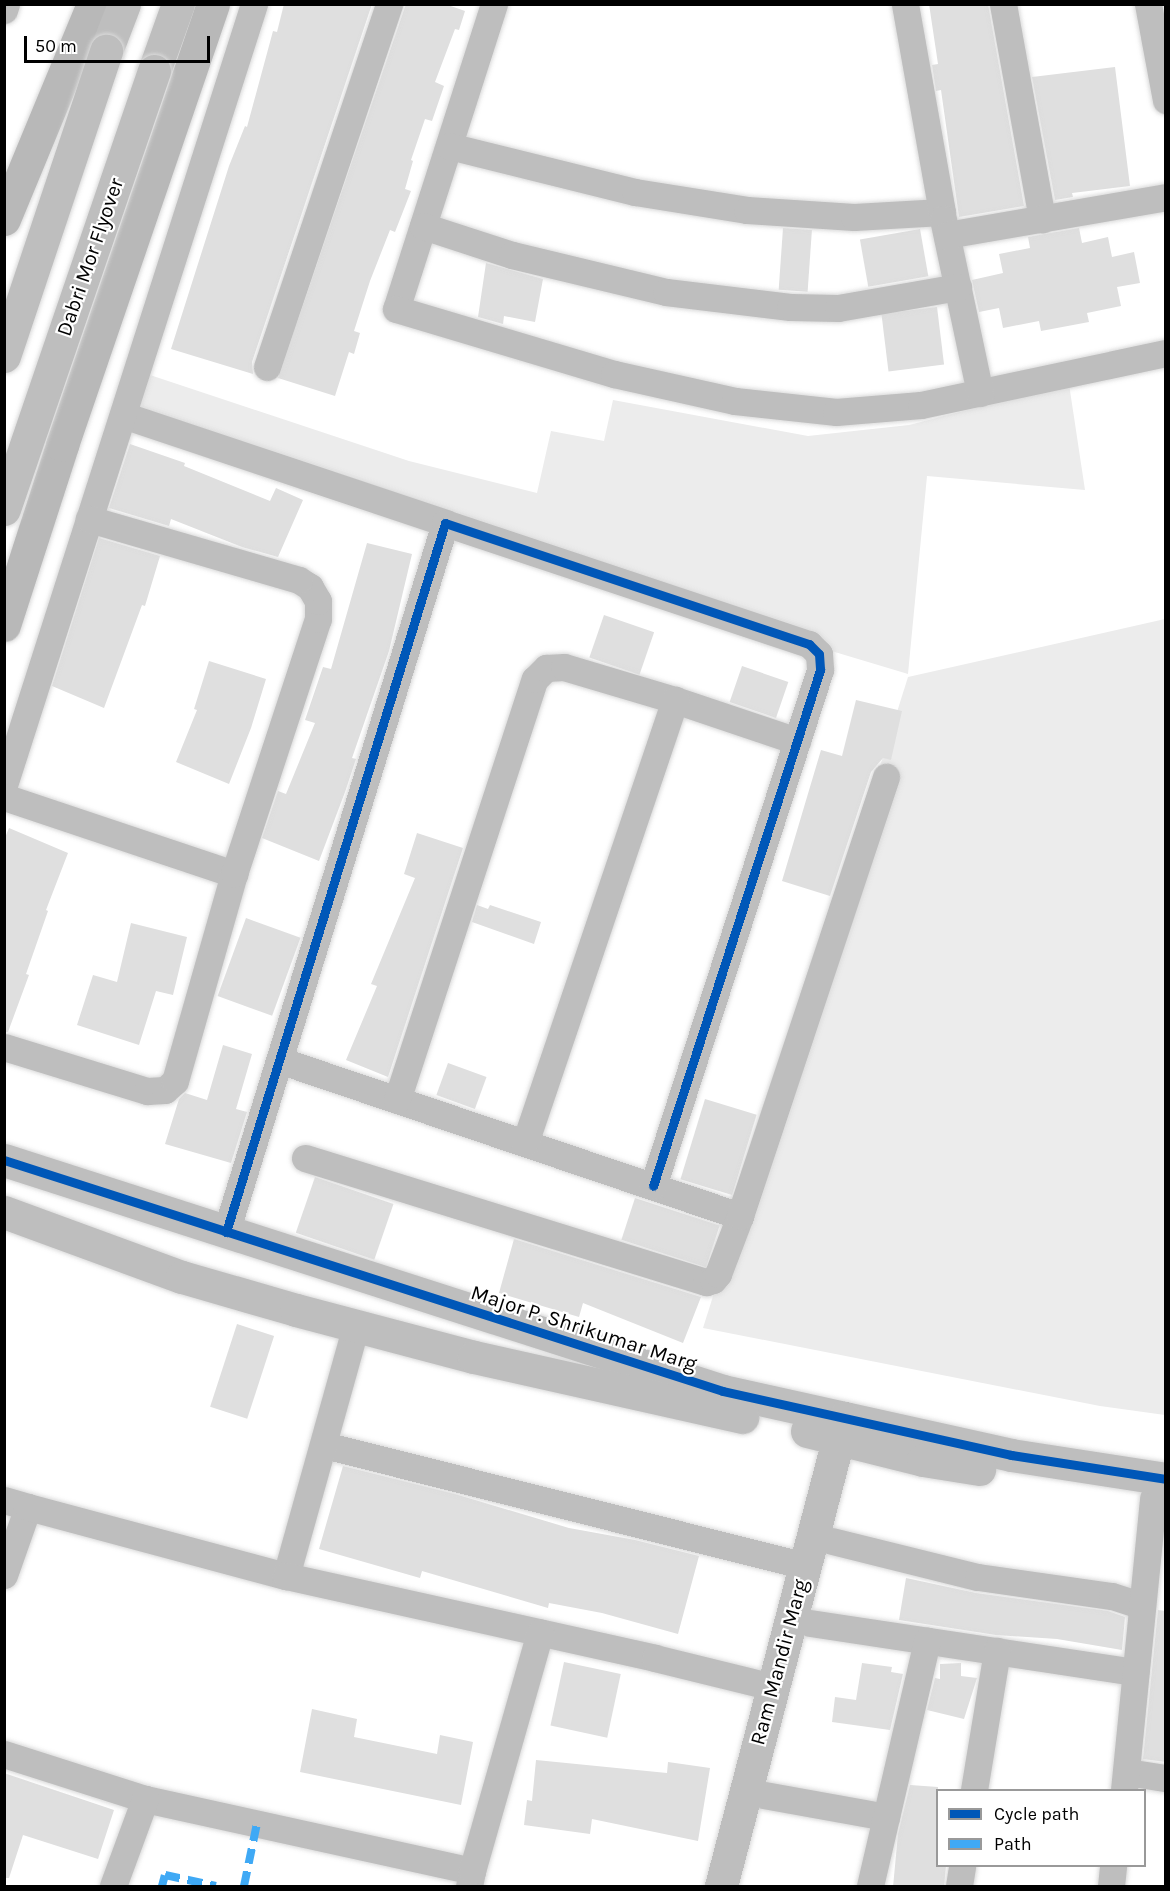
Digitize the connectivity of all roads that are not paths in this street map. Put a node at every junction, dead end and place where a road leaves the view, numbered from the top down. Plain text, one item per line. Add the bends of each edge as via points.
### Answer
1 (6, 4) edge
2 (93, 4) edge
3 (124, 4) edge
4 (178, 4) edge
5 (213, 4) edge
6 (254, 4) edge
7 (389, 4) edge
8 (494, 4) edge
9 (905, 4) edge
10 (1003, 4) edge
11 (1154, 6) edge
12 (4, 10) edge
13 (1166, 100) edge
14 (449, 146) junction
15 (1166, 197) edge
16 (5, 214) edge
17 (1042, 219) junction
18 (944, 224) junction
19 (423, 226) junction
20 (958, 287) junction
21 (1166, 353) edge
22 (4, 357) edge
23 (267, 367) dead end
24 (980, 393) junction
25 (123, 415) junction
26 (4, 509) edge
27 (89, 519) junction
28 (445, 524) junction
29 (4, 625) edge
30 (675, 700) junction
31 (797, 741) junction
32 (886, 777) dead end
33 (4, 785) edge
34 (4, 797) edge
35 (234, 874) junction
36 (4, 1047) edge
37 (279, 1060) junction
38 (397, 1100) junction
39 (525, 1143) junction
40 (304, 1158) dead end
41 (4, 1160) edge
42 (653, 1186) junction
43 (4, 1212) edge
44 (740, 1216) junction
45 (226, 1232) junction
46 (356, 1326) junction
47 (850, 1430) junction
48 (324, 1445) junction
49 (1161, 1492) edge
50 (16, 1503) edge
51 (832, 1540) junction
52 (804, 1566) junction
53 (4, 1575) edge
54 (286, 1576) junction
55 (1140, 1605) junction
56 (810, 1623) junction
57 (540, 1632) junction
58 (927, 1641) junction
59 (997, 1651) junction
60 (1135, 1672) junction
61 (773, 1687) junction
62 (4, 1754) edge
63 (1166, 1778) edge
64 (1125, 1781) edge
65 (974, 1789) edge
66 (764, 1795) junction
67 (145, 1799) junction
68 (886, 1816) junction
69 (962, 1867) edge
70 (1113, 1867) edge
71 (470, 1879) edge
72 (113, 1887) edge
73 (721, 1887) edge
74 (741, 1887) edge
75 (870, 1887) edge
76 (959, 1887) edge
77 (1111, 1887) edge

1 - 12 street
2 - 16 main road
3 - 22 street, bridge
4 - 26 street, Dabri Mor Flyover, bridge
5 - 29 main road
6 - 25 street
7 - 23 street
8 - 14 street
9 - 18 street
10 - 17 street
11 - 13 street
14 - 18 street via 635,192 747,210
14 - 19 street
15 - 17 street
17 - 18 street
18 - 20 street
19 - 20 street via 512,255 666,292 790,307 838,308
19 - 24 street via 396,309 603,371 735,401 836,412 921,405
20 - 24 street
21 - 24 street
25 - 27 street
25 - 28 street
27 - 33 street
27 - 35 street via 299,580 310,587 318,601 318,619
28 - 31 street via 809,644 819,654 820,670
28 - 37 street
30 - 31 street
30 - 38 street via 564,667 546,668 535,679
30 - 39 street
31 - 42 street
32 - 44 street
34 - 35 street
35 - 36 street via 175,1081 165,1090 147,1091
37 - 38 street
37 - 45 street
38 - 39 street
39 - 42 street
40 - 44 street via 706,1282 718,1274
41 - 45 street, Major P. Shrikumar Marg
42 - 44 street
43 - 46 street, Major P. Shrikumar Marg via 182,1277
45 - 47 street, Major P. Shrikumar Marg
46 - 47 street, Major P. Shrikumar Marg via 474,1357
46 - 48 street
47 - 49 street, Major P. Shrikumar Marg via 923,1461
47 - 51 street, Ram Mandir Marg via 847,1470
47 - 52 street, Ram Mandir Marg
48 - 52 street
48 - 54 street
49 - 55 street
50 - 53 street
50 - 54 street
51 - 55 street via 978,1577 1112,1596
51 - 56 street, Ram Mandir Marg
52 - 61 street, Ram Mandir Marg
54 - 57 street
55 - 60 street
56 - 58 street
56 - 66 street, Ram Mandir Marg
57 - 61 street
57 - 71 street
58 - 59 street
58 - 68 street
59 - 60 street
59 - 65 street
60 - 64 street
61 - 73 street, Ram Mandir Marg
62 - 67 street
63 - 64 street
66 - 68 street
66 - 74 street, Ram Mandir Marg
67 - 71 street
67 - 72 street
68 - 75 street
69 - 76 street
70 - 77 street

